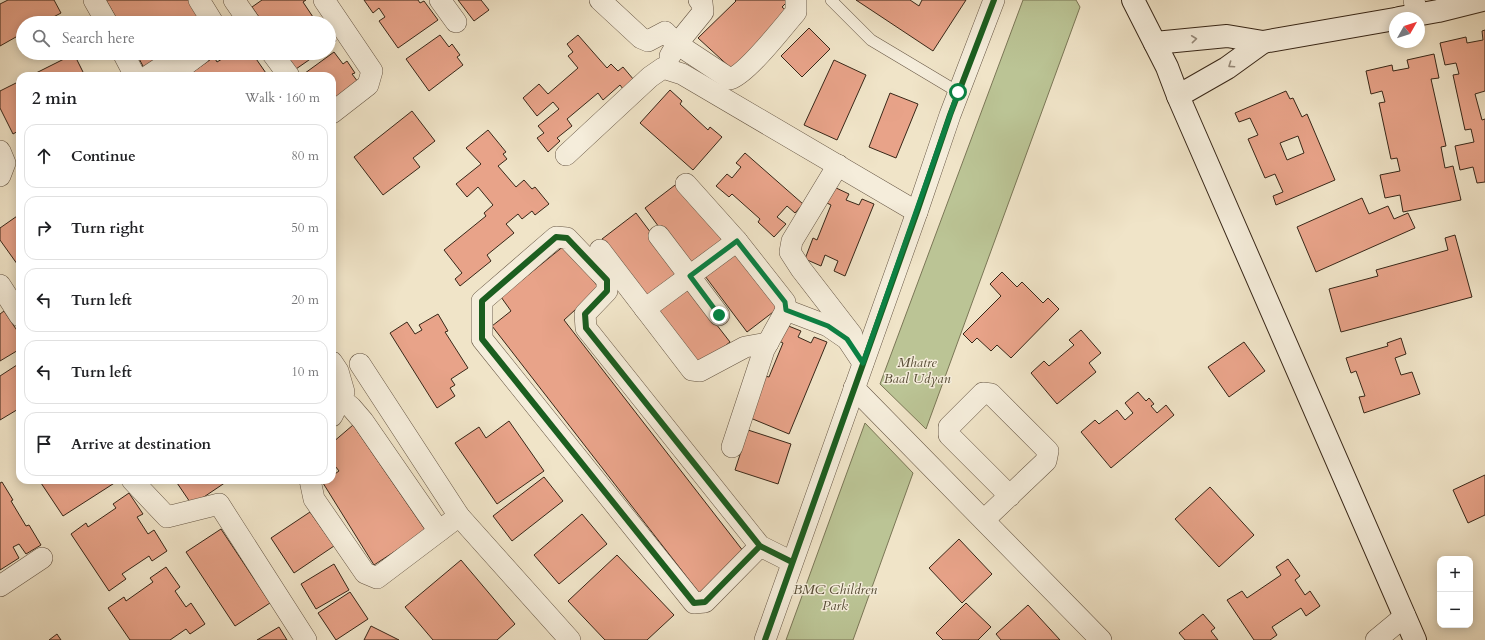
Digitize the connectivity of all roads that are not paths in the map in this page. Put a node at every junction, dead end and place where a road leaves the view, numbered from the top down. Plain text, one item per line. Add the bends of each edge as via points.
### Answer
1 (94, 0) edge
2 (199, 0) edge
3 (234, 0) edge
4 (324, 0) edge
5 (440, 0) edge
6 (600, 0) edge
7 (699, 0) edge
8 (796, 0) edge
9 (831, 0) edge
10 (994, 0) edge
11 (1133, 0) edge
12 (1482, 0) edge
13 (1410, 11) edge
14 (103, 16) edge
15 (209, 16) edge
16 (243, 16) edge
17 (335, 16) edge
18 (336, 18) edge
19 (1389, 20) edge
20 (456, 22) dead end
21 (1263, 42) junction
22 (1155, 43) junction
23 (677, 44) junction
24 (127, 60) edge
25 (172, 60) edge
26 (192, 60) edge
27 (277, 60) edge
28 (663, 68) junction
29 (133, 72) edge
30 (154, 72) edge
31 (181, 72) edge
32 (286, 72) edge
33 (958, 92) junction
34 (1178, 96) junction
35 (336, 110) edge
36 (0, 151) edge
37 (566, 155) dead end
38 (838, 165) junction
39 (0, 176) edge
40 (686, 184) dead end
41 (917, 212) junction
42 (659, 236) dead end
43 (737, 241) junction
44 (600, 250) dead end
45 (690, 276) junction
46 (0, 285) edge
47 (645, 309) junction
48 (16, 310) edge
49 (786, 310) junction
50 (719, 315) dead end
51 (768, 343) junction
52 (865, 358) junction
53 (360, 364) dead end
54 (336, 374) edge
55 (854, 388) junction
56 (336, 408) edge
57 (732, 447) dead end
58 (136, 484) edge
59 (311, 484) edge
60 (1010, 496) junction
61 (459, 516) junction
62 (984, 520) junction
63 (439, 531) junction
64 (760, 546) junction
65 (42, 558) dead end
66 (792, 562) junction
67 (0, 586) edge
68 (1405, 616) junction
69 (306, 640) edge
70 (570, 640) edge
71 (765, 640) edge
72 (1101, 640) edge
73 (1376, 640) edge
74 (1415, 640) edge

1 - 14 street
2 - 15 street
3 - 16 street
4 - 17 street
5 - 20 street
6 - 23 street via 641,38 648,41 664,32
7 - 23 street via 703,12
8 - 23 street via 796,12 736,77 730,79
9 - 33 lane via 871,40
10 - 33 street
11 - 22 main road
12 - 13 main road via 1438,11
18 - 35 street via 372,71 368,85
19 - 21 main road
22 -> 21 main road via 1227,36
21 -> 34 main road via 1228,68
22 - 34 main road
23 - 28 street
24 - 29 street
25 - 30 street
26 - 31 street via 181,68
27 - 32 street
28 - 37 street
28 - 38 street via 682,74
33 - 41 street
34 - 68 main road
36 - 39 street via 5,163
38 - 41 street
38 - 52 street via 792,242 790,252
40 - 43 street
41 - 52 street
42 - 45 street
43 - 45 street
43 - 49 street via 785,302
44 - 47 street
45 - 47 street
45 - 50 street
46 - 48 street
47 - 51 street via 692,370 700,371 745,347
49 - 51 street
49 - 52 street via 828,326 847,339
51 - 57 street
52 - 55 street
53 - 61 street
54 - 56 street via 344,392
55 - 62 street
55 - 66 street
56 - 63 street via 351,406 363,420
58 - 69 street via 167,517 219,504
59 - 63 street via 314,499 365,573 377,578
60 - 60 street via 1046,461 1048,451 991,394 983,393 949,427 949,435
60 - 62 street
61 - 63 street
61 - 70 street
62 - 72 street
64 - 64 street via 705,602 694,603 482,339 482,301 556,237 568,238 607,280 607,291 585,314 586,328
64 - 66 street
65 - 67 street
66 - 71 street
68 - 73 street
68 - 74 main road

